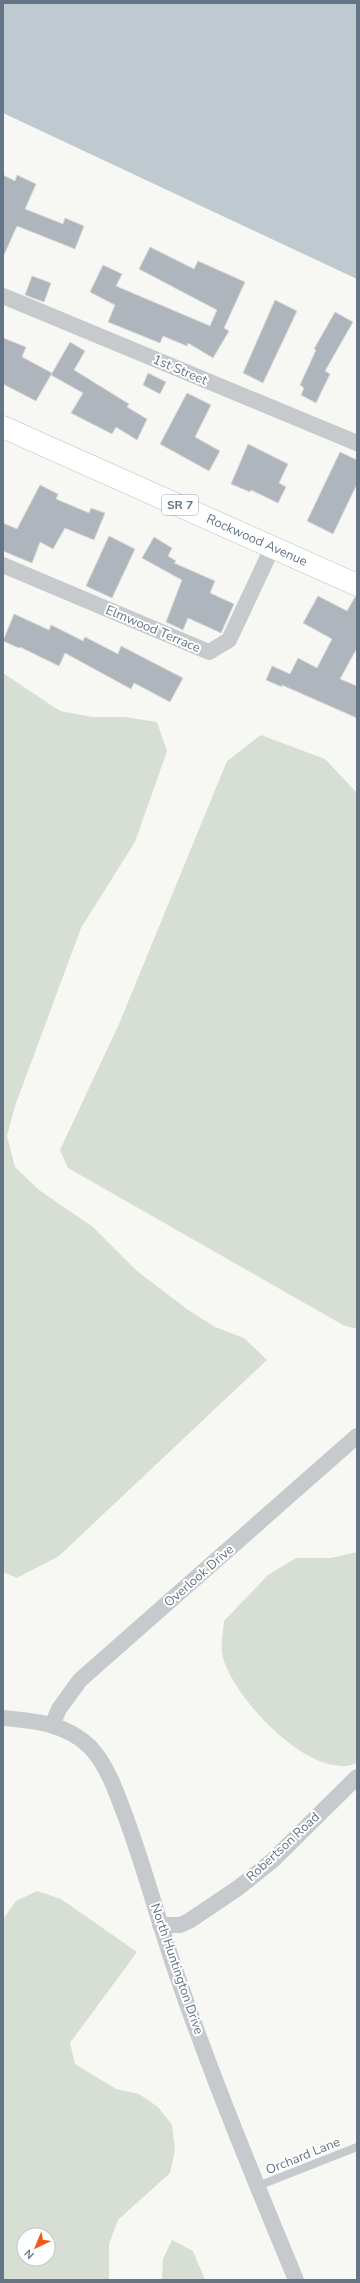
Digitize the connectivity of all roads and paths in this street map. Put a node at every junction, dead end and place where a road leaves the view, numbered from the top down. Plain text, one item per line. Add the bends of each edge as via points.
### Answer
1 (3, 296) edge
2 (3, 427) edge
3 (357, 443) edge
4 (273, 546) junction
5 (3, 565) edge
6 (357, 584) edge
7 (357, 1436) edge
8 (3, 1718) edge
9 (52, 1724) junction
10 (357, 1777) edge
11 (160, 1924) junction
12 (357, 2147) edge
13 (258, 2186) junction
14 (296, 2280) edge

1 - 3 street, 1st Street
2 - 4 main road, Rockwood Avenue / SR 7
4 - 5 street, Elmwood Terrace via 229,640 209,652
4 - 6 main road, Rockwood Avenue / SR 7
7 - 9 street, Overlook Drive via 80,1680 62,1704
8 - 9 street, North Huntington Drive
9 - 11 street, North Huntington Drive via 90,1747 111,1780 142,1863
10 - 11 street, Robertson Road via 272,1861 238,1888 180,1925
11 - 13 street, North Huntington Drive via 212,2071
12 - 13 lane, Orchard Lane
13 - 14 street, North Huntington Drive

